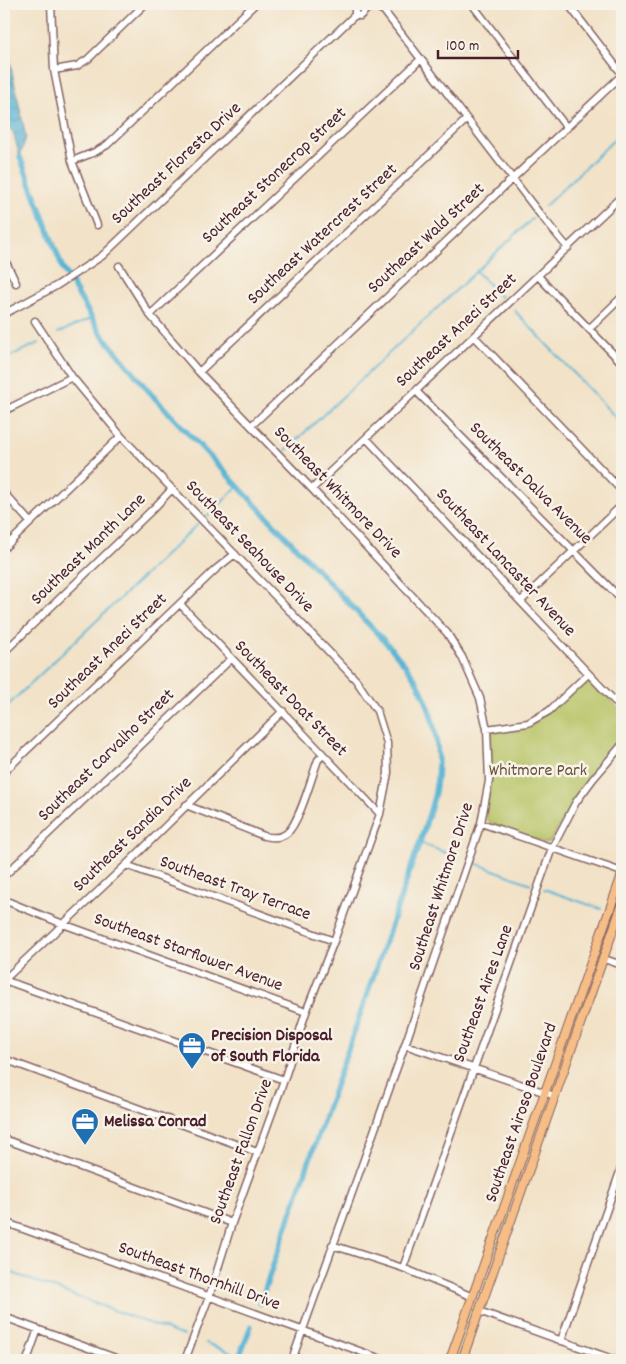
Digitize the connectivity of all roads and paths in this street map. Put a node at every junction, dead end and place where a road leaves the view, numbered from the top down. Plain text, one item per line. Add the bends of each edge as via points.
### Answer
1 (51, 4) edge
2 (145, 4) edge
3 (255, 4) edge
4 (362, 4) edge
5 (472, 4) edge
6 (568, 4) edge
7 (373, 5) edge
8 (384, 7) edge
9 (355, 15) junction
10 (421, 59) junction
11 (54, 70) junction
12 (622, 74) edge
13 (467, 120) junction
14 (567, 128) junction
15 (72, 161) junction
16 (513, 179) junction
17 (622, 196) edge
18 (97, 226) dead end
19 (568, 248) junction
20 (4, 258) edge
21 (119, 266) dead end
22 (538, 276) junction
23 (16, 282) dead end
24 (622, 297) edge
25 (4, 314) edge
26 (150, 315) junction
27 (35, 321) dead end
28 (589, 329) junction
29 (474, 336) junction
30 (622, 364) edge
31 (199, 372) junction
32 (72, 377) junction
33 (416, 390) junction
34 (4, 410) edge
35 (251, 426) junction
36 (121, 436) junction
37 (366, 438) junction
38 (312, 488) junction
39 (172, 489) junction
40 (622, 491) edge
41 (4, 494) edge
42 (622, 505) edge
43 (30, 522) junction
44 (4, 548) edge
45 (575, 550) junction
46 (235, 554) junction
47 (520, 600) junction
48 (622, 600) edge
49 (180, 604) junction
50 (4, 652) edge
51 (231, 659) junction
52 (588, 674) junction
53 (622, 709) edge
54 (283, 711) junction
55 (487, 729) junction
56 (622, 746) edge
57 (323, 755) junction
58 (4, 772) edge
59 (186, 806) junction
60 (380, 814) junction
61 (481, 823) junction
62 (552, 848) junction
63 (126, 865) junction
64 (622, 874) edge
65 (4, 876) edge
66 (4, 900) edge
67 (622, 905) edge
68 (63, 924) junction
69 (334, 941) junction
70 (604, 958) junction
71 (622, 965) edge
72 (4, 980) edge
73 (581, 990) junction
74 (592, 993) junction
75 (306, 1012) junction
76 (406, 1045) junction
77 (4, 1059) edge
78 (473, 1068) junction
79 (284, 1080) junction
80 (544, 1092) junction
81 (555, 1096) junction
82 (4, 1139) edge
83 (257, 1152) junction
84 (622, 1166) edge
85 (4, 1222) edge
86 (232, 1222) junction
87 (332, 1245) junction
88 (403, 1268) junction
89 (210, 1297) junction
90 (473, 1297) junction
91 (479, 1311) junction
92 (4, 1317) edge
93 (38, 1329) junction
94 (303, 1331) junction
95 (561, 1341) junction
96 (107, 1358) edge
97 (373, 1358) edge
98 (27, 1360) edge
99 (121, 1360) edge
100 (186, 1360) edge
101 (292, 1360) edge
102 (384, 1360) edge
103 (450, 1360) edge
104 (462, 1360) edge
105 (615, 1360) edge

1 - 11 street
2 - 11 street via 88,59 77,66
3 - 15 street via 107,145
4 - 9 street, Southeast Floresta Drive via 355,10
5 - 14 street
6 - 12 street
7 - 8 street
7 - 9 street, Southeast Floresta Drive via 360,16
8 - 10 street
9 - 25 street, Southeast Floresta Drive via 102,256
10 - 13 street
10 - 26 street, Southeast Stonecrop Street
11 - 15 street
12 - 14 street, Southeast Wald Street
13 - 16 street
13 - 31 street, Southeast Watercrest Street
14 - 16 street, Southeast Wald Street
15 - 18 street
16 - 19 street
16 - 35 street, Southeast Wald Street
17 - 19 street, Southeast Aneci Street
19 - 22 street, Southeast Aneci Street
20 - 23 street
21 - 26 street, Southeast Whitmore Drive
22 - 28 street
22 - 29 street, Southeast Aneci Street
24 - 28 street
26 - 31 street, Southeast Whitmore Drive
27 - 32 street, Southeast Seahouse Drive
28 - 30 street
29 - 33 street, Southeast Aneci Street
29 - 40 street
31 - 35 street, Southeast Whitmore Drive
32 - 34 street
32 - 36 street, Southeast Seahouse Drive
33 - 37 street, Southeast Aneci Street
33 - 45 street, Southeast Dalva Avenue
35 - 38 street, Southeast Whitmore Drive
36 - 39 street, Southeast Seahouse Drive
36 - 43 street
37 - 38 street, Southeast Aneci Street
37 - 47 street, Southeast Lancaster Avenue
38 - 55 street, Southeast Whitmore Drive via 447,632 480,698
39 - 46 street, Southeast Seahouse Drive
39 - 50 street, Southeast Manth Lane
41 - 43 street
42 - 45 street
43 - 44 street
45 - 47 street
45 - 48 street, Southeast Dalva Avenue
46 - 49 street, Southeast Aneci Street
46 - 60 street, Southeast Seahouse Drive via 356,680 377,711 388,759
47 - 52 street, Southeast Lancaster Avenue
49 - 51 street, Southeast Doat Street
49 - 58 street, Southeast Aneci Street
51 - 54 street, Southeast Doat Street
51 - 65 street, Southeast Carvalho Street
52 - 53 street, Southeast Lancaster Avenue
52 - 55 street via 550,711 528,723
54 - 57 street, Southeast Doat Street
54 - 59 street, Southeast Sandia Drive
55 - 61 street, Southeast Whitmore Drive via 489,781
56 - 62 street, Southeast Aires Lane via 576,802
57 - 59 street via 318,760 295,824 278,837 269,837
57 - 60 street, Southeast Doat Street
59 - 63 street, Southeast Sandia Drive
60 - 69 street, Southeast Fallon Drive
61 - 62 street
61 - 76 street, Southeast Whitmore Drive
62 - 64 street
62 - 78 street, Southeast Aires Lane
63 - 68 street, Southeast Sandia Drive
63 - 69 street, Southeast Tray Terrace
64 - 73 main road, Southeast Airoso Boulevard
66 - 68 street, Southeast Starflower Avenue
67 - 70 main road, Southeast Airoso Boulevard
68 - 72 street, Southeast Sandia Drive
68 - 75 street, Southeast Starflower Avenue
69 - 75 street, Southeast Fallon Drive
70 - 71 street
70 - 74 main road, Southeast Airoso Boulevard
72 - 79 street
73 - 74 main road
73 - 80 main road, Southeast Airoso Boulevard
74 - 81 main road, Southeast Airoso Boulevard
75 - 79 street, Southeast Fallon Drive
76 - 78 street
76 - 87 street, Southeast Whitmore Drive
77 - 83 street
78 - 80 street
78 - 88 street, Southeast Aires Lane
79 - 83 street, Southeast Fallon Drive
80 - 81 street
80 - 90 main road, Southeast Airoso Boulevard
81 - 91 main road, Southeast Airoso Boulevard
82 - 86 street
83 - 86 street, Southeast Fallon Drive
84 - 95 street
85 - 89 street, Southeast Thornhill Drive
86 - 89 street, Southeast Fallon Drive
87 - 88 street
87 - 94 street, Southeast Whitmore Drive
88 - 90 street
89 - 94 street, Southeast Thornhill Drive
89 - 100 street, Southeast Fallon Drive
90 - 103 main road, Southeast Airoso Boulevard
91 - 95 street
91 - 104 main road, Southeast Airoso Boulevard
92 - 93 street
93 - 96 street
93 - 98 street
94 - 97 street, Southeast Thornhill Drive
94 - 101 street, Southeast Whitmore Drive
95 - 105 street
96 - 99 street
97 - 102 street, Southeast Thornhill Drive

